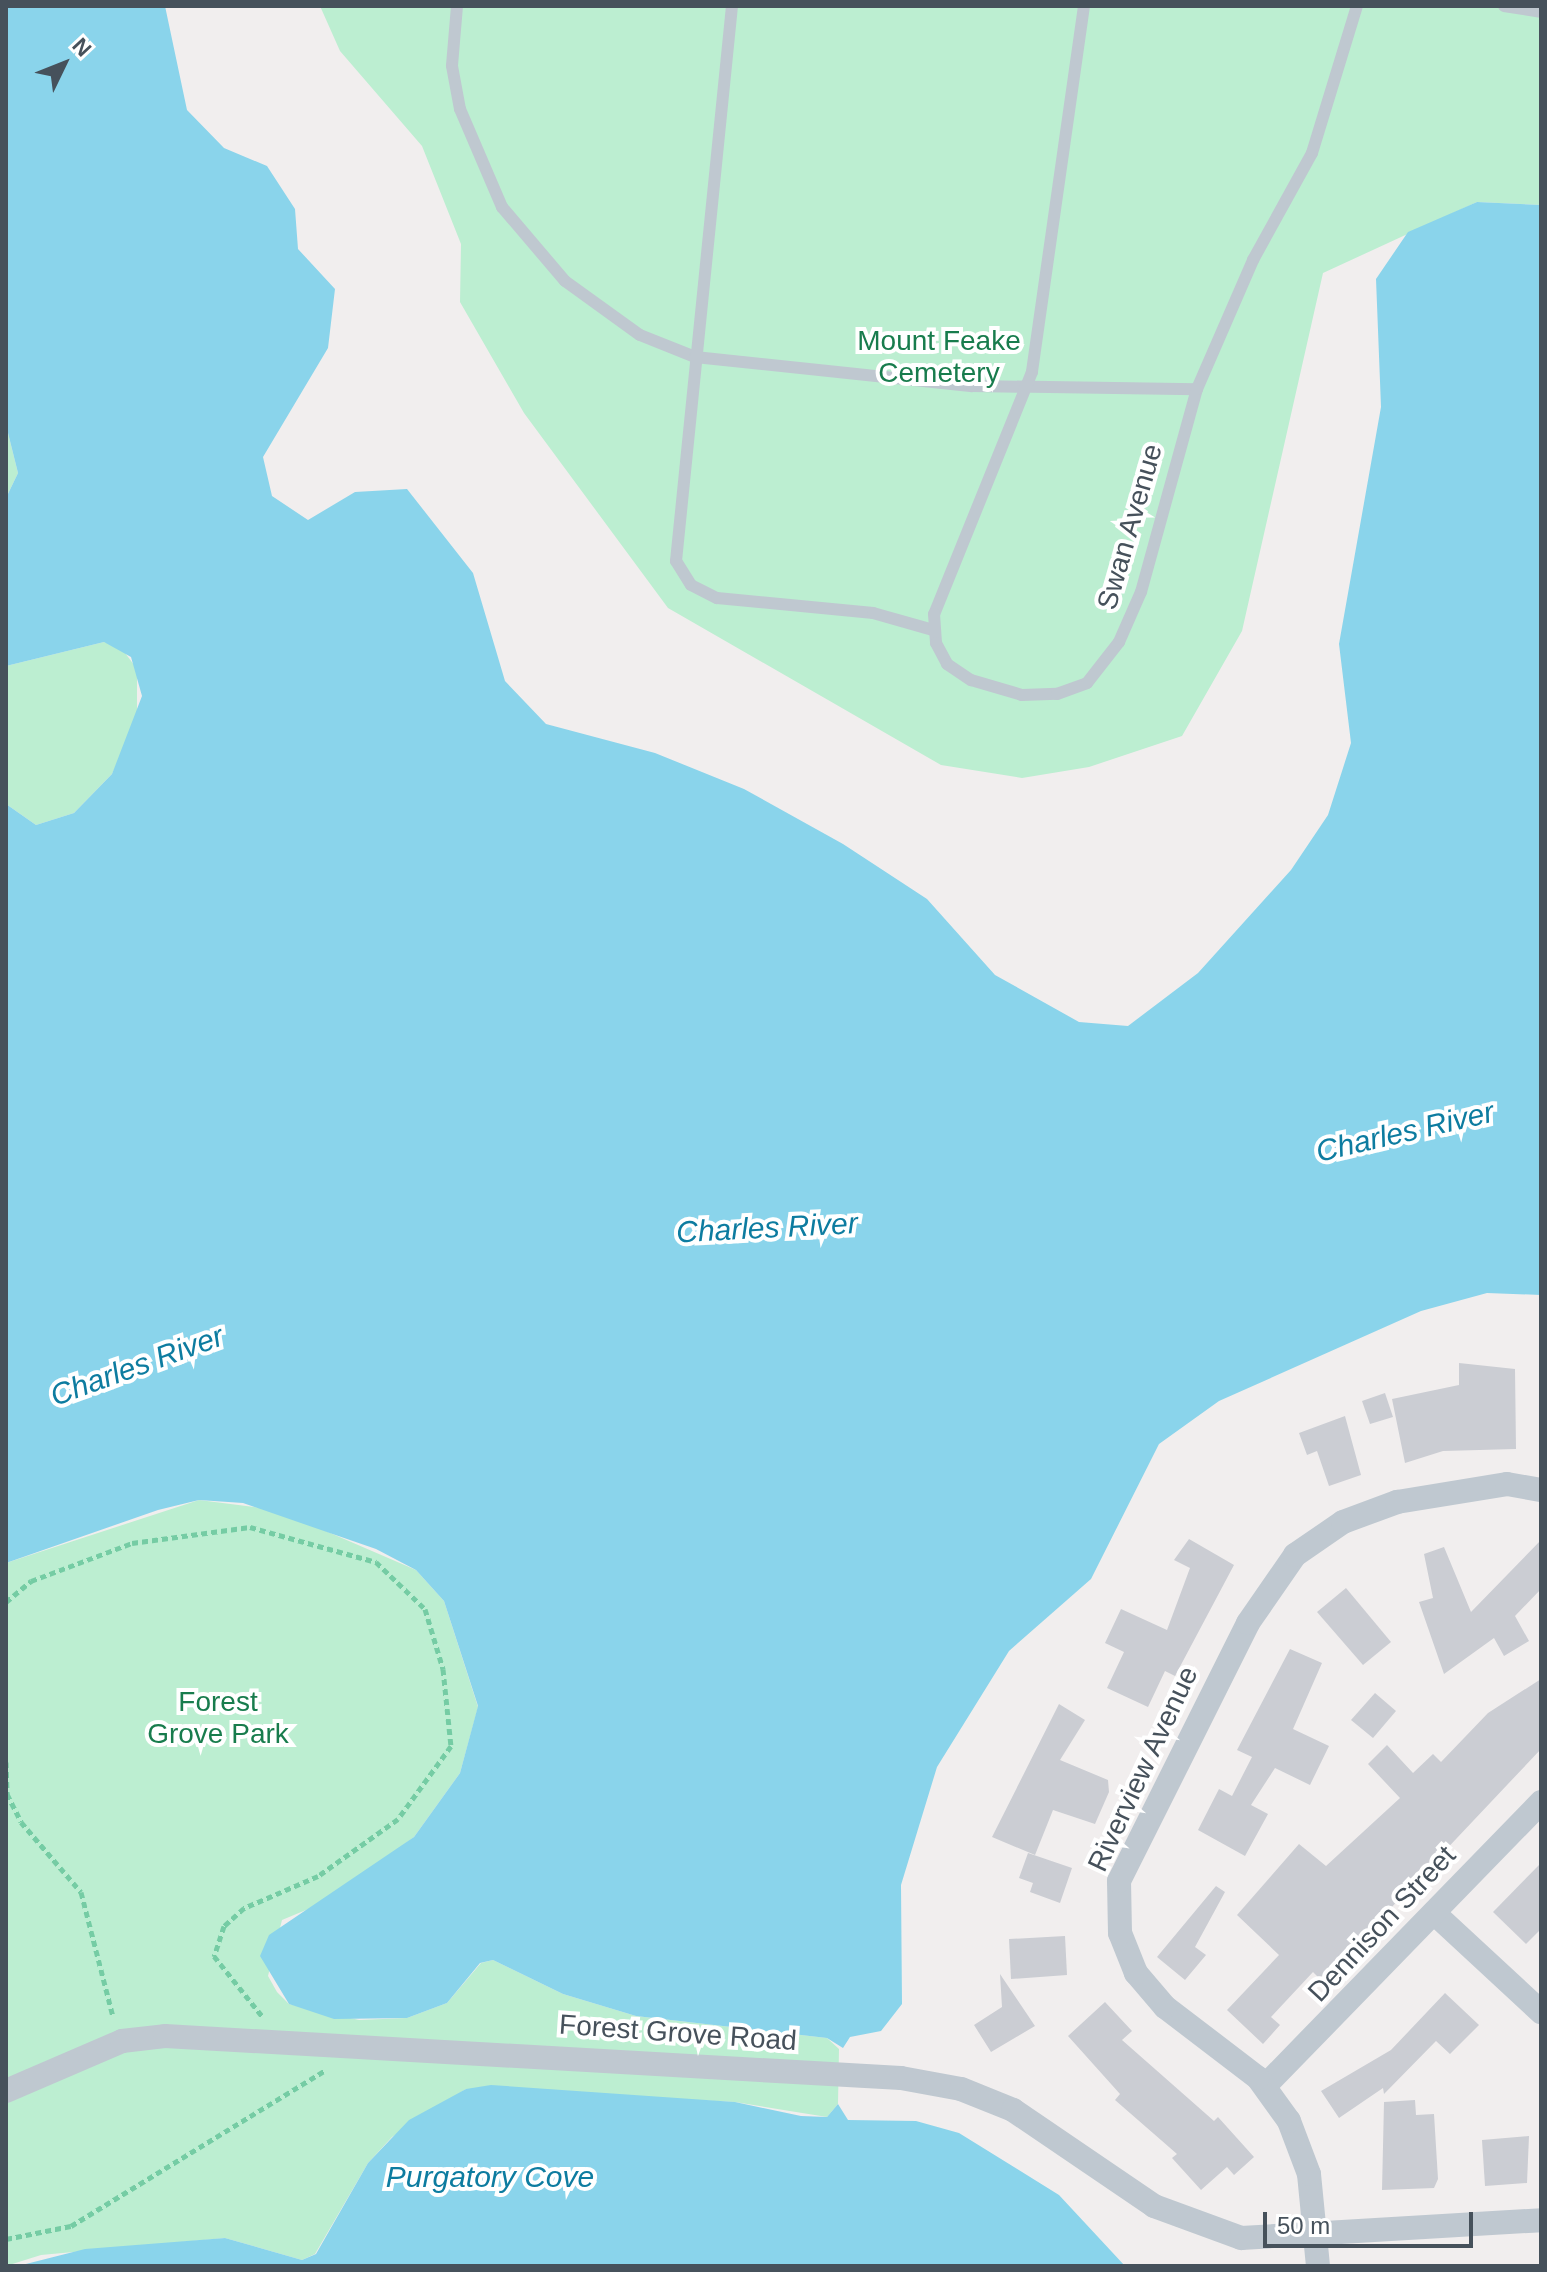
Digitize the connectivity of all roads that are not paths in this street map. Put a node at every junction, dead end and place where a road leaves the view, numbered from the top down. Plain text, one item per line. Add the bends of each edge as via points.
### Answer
1 (457, 6) edge
2 (732, 6) edge
3 (1084, 6) edge
4 (1357, 6) edge
5 (1504, 6) edge
6 (1541, 12) edge
7 (695, 357) junction
8 (1027, 389) junction
9 (1197, 389) junction
10 (933, 630) junction
11 (1541, 1490) edge
12 (1541, 1802) edge
13 (1434, 1913) junction
14 (1541, 2012) edge
15 (1265, 2086) junction
16 (6, 2091) edge
17 (1541, 2220) edge
18 (1316, 2238) junction
19 (1318, 2266) edge

1 - 7 lane via 452,66 460,109 515,227 600,309
2 - 7 lane
3 - 8 lane
4 - 9 lane, Swan Avenue via 1312,153 1253,260
5 - 6 lane
7 - 8 lane
7 - 10 lane via 675,544 691,585 717,598 873,613
8 - 9 lane
8 - 10 lane via 942,583
9 - 10 lane, Swan Avenue via 1141,592 1098,673 1057,694 1005,692 947,664
11 - 15 street, Riverview Avenue via 1493,1485 1397,1502 1343,1522 1295,1555 1248,1623 1128,1858 1116,1904 1136,1973 1165,2007
12 - 13 street, Dennison Street
13 - 14 street
13 - 15 street, Dennison Street
15 - 18 street, Riverview Avenue via 1301,2148
16 - 18 street, Forest Grove Road via 122,2041 360,2046 933,2082 1023,2115 1189,2223 1258,2241
17 - 18 street, Forest Grove Road
18 - 19 street, Riverview Avenue

